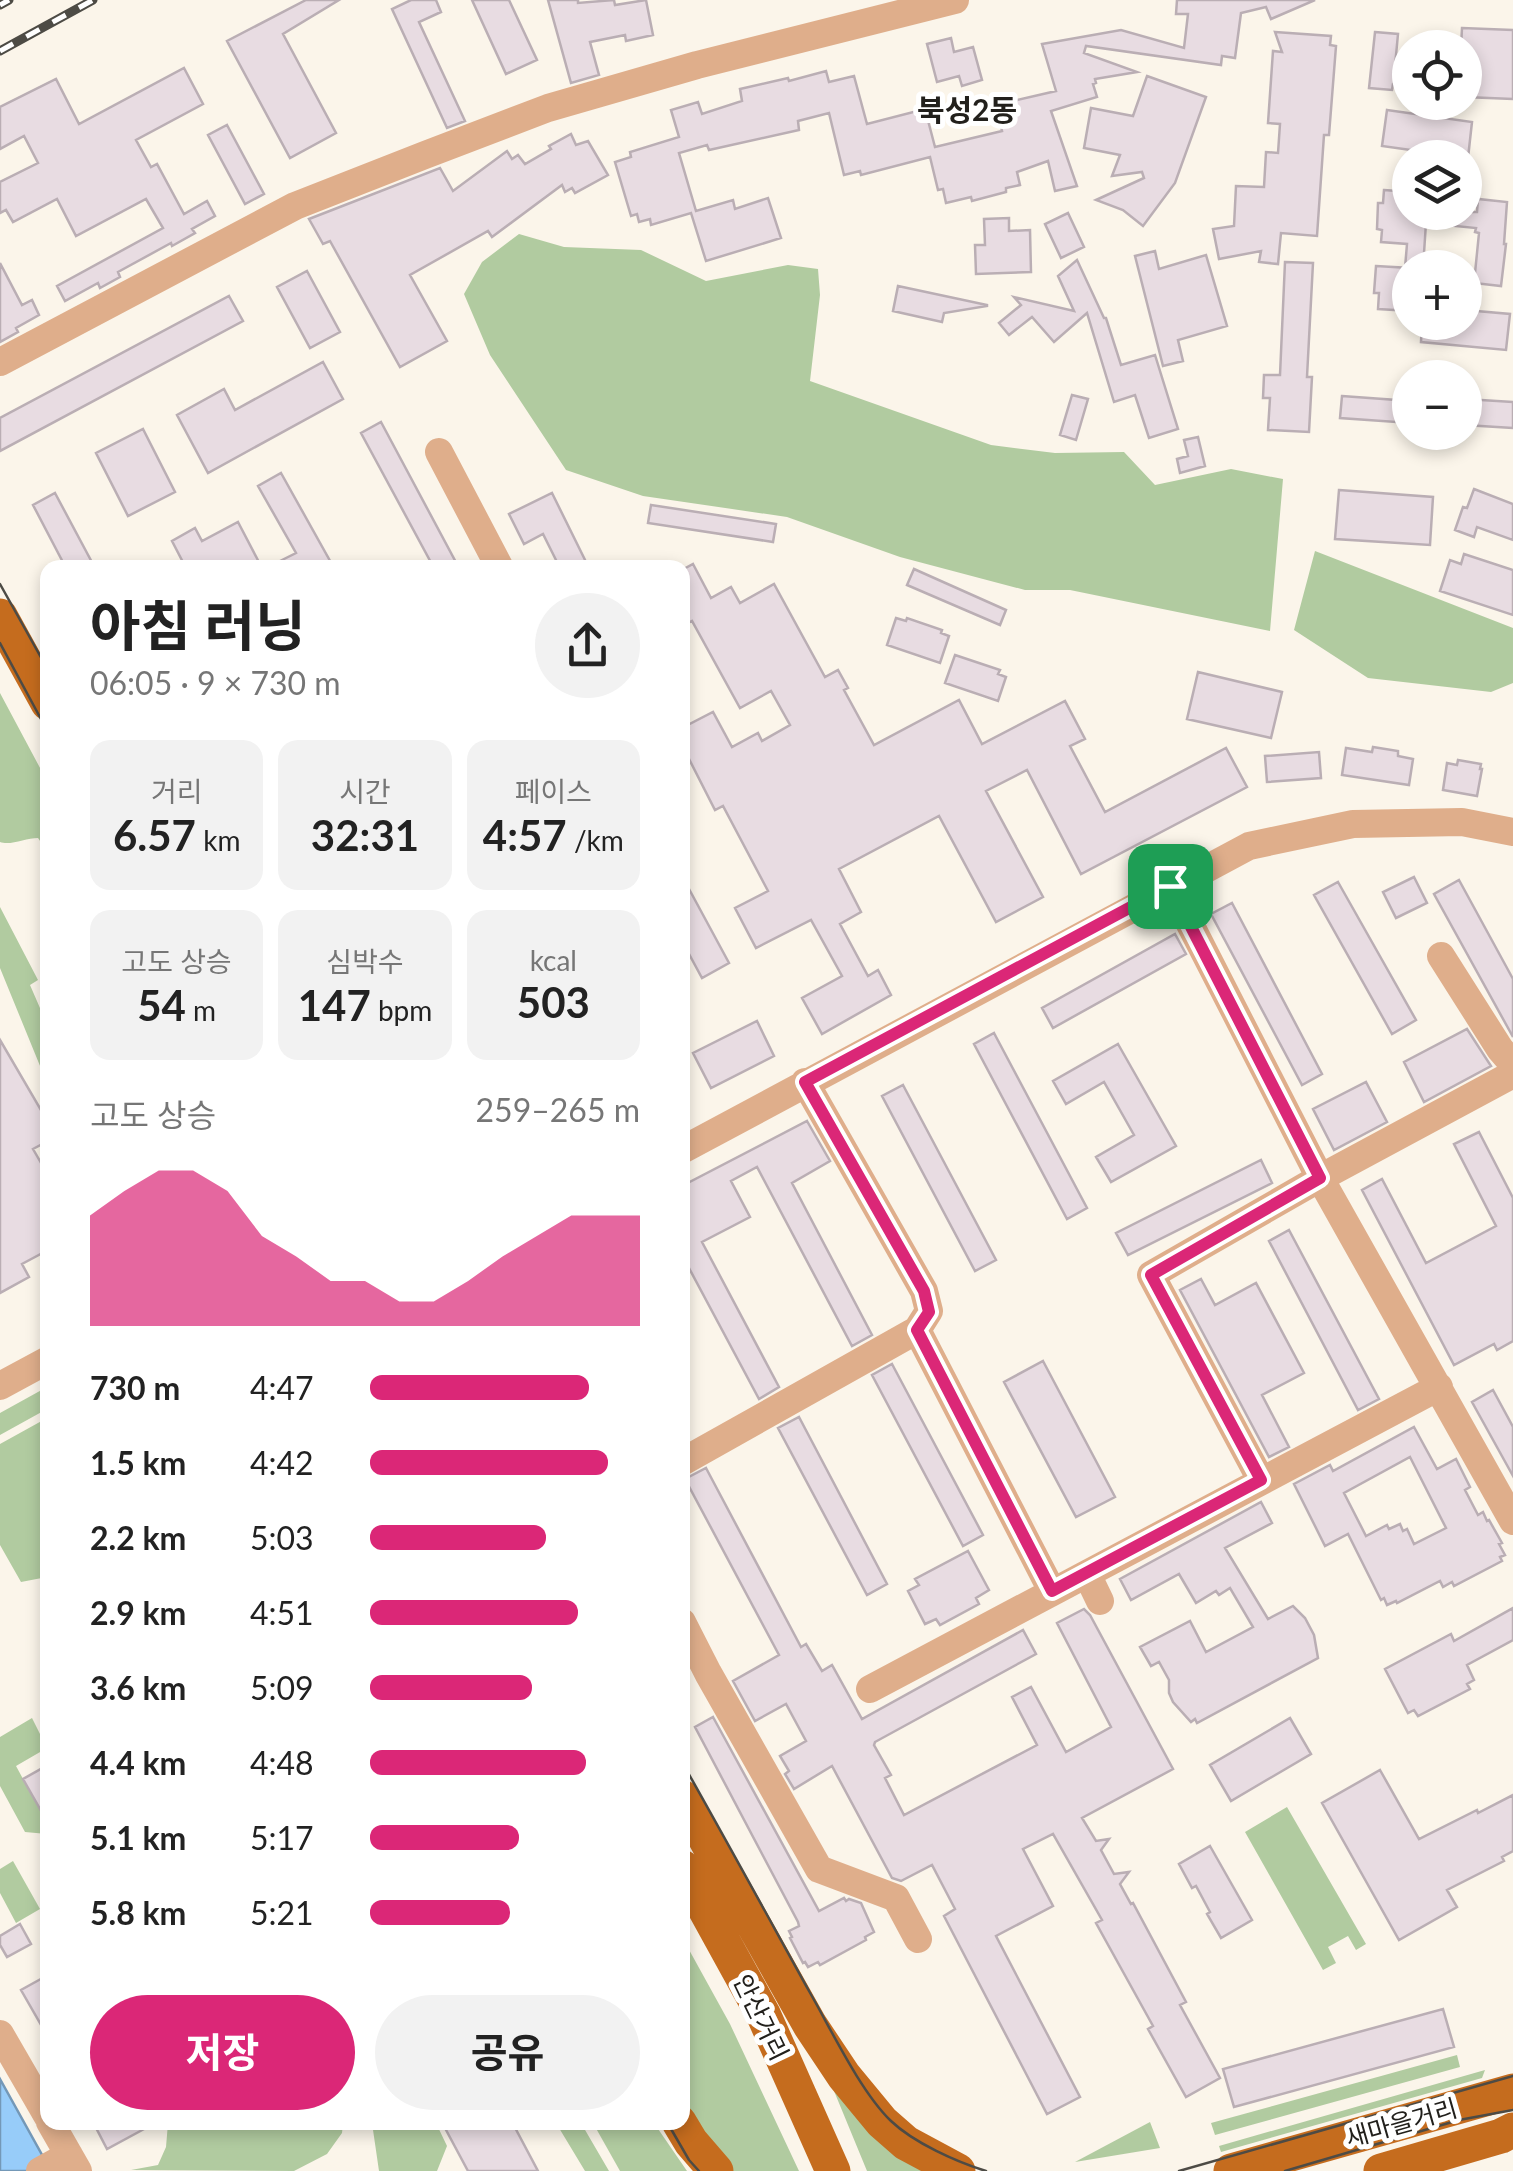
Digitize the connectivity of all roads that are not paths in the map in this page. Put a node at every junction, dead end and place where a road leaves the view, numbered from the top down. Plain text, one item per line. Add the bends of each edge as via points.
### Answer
1 (955, 0) edge
2 (0, 362) edge
3 (439, 452) dead end
4 (496, 560) edge
5 (0, 616) edge
6 (40, 688) edge
7 (1513, 832) edge
8 (1170, 886) junction
9 (1442, 956) dead end
10 (1513, 1064) edge
11 (1513, 1074) edge
12 (805, 1082) junction
13 (690, 1146) edge
14 (1320, 1178) junction
15 (917, 1330) junction
16 (40, 1364) edge
17 (0, 1386) edge
18 (1439, 1386) junction
19 (690, 1458) edge
20 (1261, 1480) junction
21 (1513, 1521) edge
22 (1086, 1574) junction
23 (1052, 1591) junction
24 (1100, 1600) dead end
25 (690, 1638) edge
26 (870, 1688) dead end
27 (690, 1811) edge
28 (690, 1882) edge
29 (918, 1940) dead end
30 (0, 2034) edge
31 (1513, 2090) edge
32 (40, 2104) edge
33 (51, 2130) edge
34 (684, 2130) edge
35 (1513, 2130) edge
36 (60, 2165) edge
37 (716, 2171) edge
38 (833, 2171) edge
39 (958, 2171) edge
40 (1231, 2171) edge
41 (1381, 2171) edge

1 - 2 street via 678,71 478,134 295,206
3 - 4 street
5 - 6 main road
7 - 8 street via 1462,822 1353,824 1249,846
8 - 12 street
8 - 14 street
9 - 10 street
11 - 14 street
12 - 13 street
12 - 15 street via 924,1291 929,1312
14 - 18 street
14 - 20 street via 1151,1275
15 - 19 street
15 - 23 street
16 - 17 street
18 - 20 street
18 - 21 street
20 - 22 street
22 - 23 street
22 - 24 street
23 - 26 street
25 - 29 street via 819,1869 896,1898
27 - 39 main road via 844,2076 906,2143
28 - 38 main road, 안산거리 via 764,2016
30 - 32 street
31 - 40 main road, 새마을거리
33 - 36 street
34 - 37 main road
35 - 41 main road

